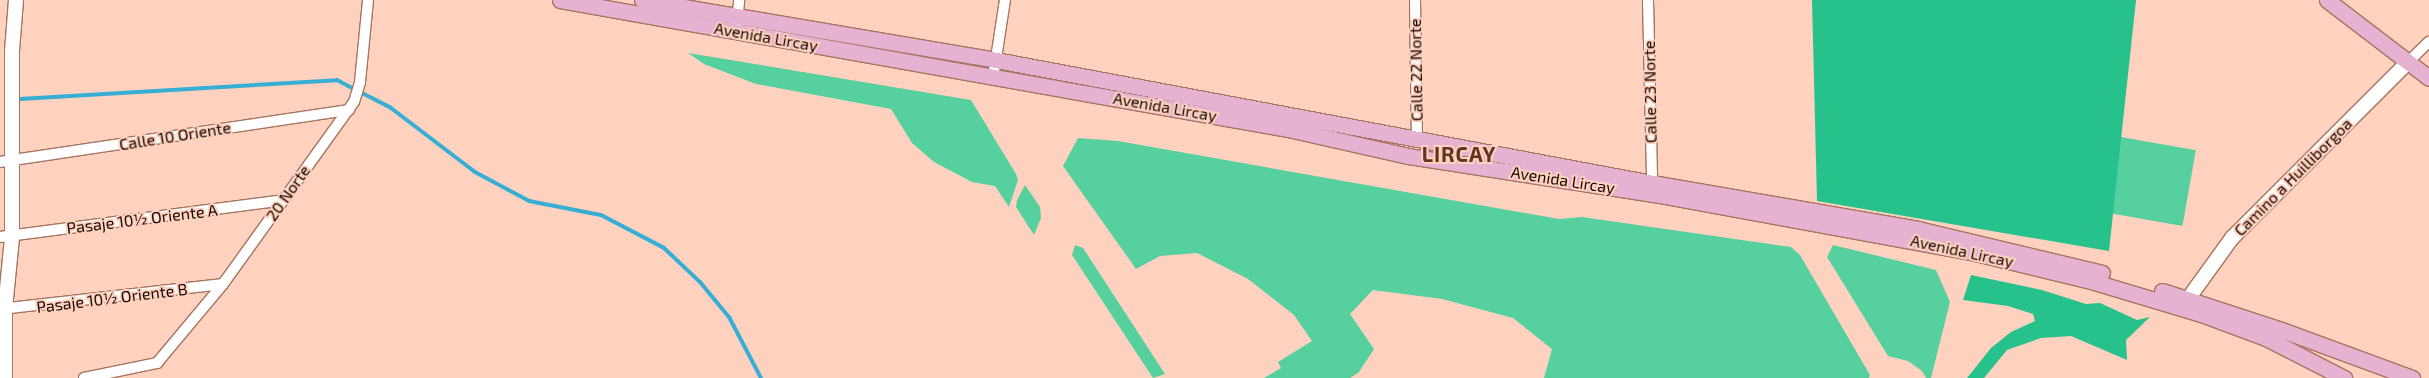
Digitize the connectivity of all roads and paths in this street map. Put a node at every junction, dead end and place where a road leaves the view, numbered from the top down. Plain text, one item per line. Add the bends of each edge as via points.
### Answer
1 (16, 0) edge
2 (368, 0) edge
3 (560, 0) edge
4 (642, 0) edge
5 (739, 0) edge
6 (1005, 0) edge
7 (1415, 0) edge
8 (1648, 0) edge
9 (2327, 0) edge
10 (713, 7) edge
11 (737, 24) junction
12 (2429, 42) edge
13 (996, 60) junction
14 (2408, 62) junction
15 (993, 78) junction
16 (2429, 78) edge
17 (349, 110) junction
18 (1417, 140) junction
19 (1408, 156) junction
20 (6, 161) edge
21 (1652, 183) junction
22 (284, 200) junction
23 (6, 237) edge
24 (223, 284) junction
25 (2188, 299) junction
26 (3, 309) edge
27 (5, 378) edge
28 (84, 378) edge
29 (2344, 378) edge
30 (2412, 378) edge

1 - 20 main road
2 - 17 street, 20 Norte via 360,82
3 - 11 main road, Avenida Lircay
4 - 10 main road, Avenida Lircay
5 - 11 street
6 - 13 street
7 - 18 street, Calle 22 Norte
8 - 21 street, Calle 23 Norte
9 - 14 main road
10 - 11 main road, Avenida Lircay
11 - 13 main road, Avenida Lircay
11 - 15 main road, Avenida Lircay
12 - 14 street
13 - 15 street
13 - 18 main road, Avenida Lircay
14 - 16 main road
14 - 25 main road, Camino a Huilliborgoa via 2232,238
15 - 19 main road, Avenida Lircay via 1293,130
17 - 20 street, Calle 10 Oriente
17 - 22 street, 20 Norte
18 - 19 main road
18 - 21 main road, Avenida Lircay
19 - 29 main road, Avenida Lircay via 1654,194 2004,259 2201,314 2266,338
20 - 23 main road
21 - 25 main road, Avenida Lircay via 1998,246
22 - 23 street, Pasaje 10½ Oriente A
22 - 24 street, 20 Norte
23 - 26 main road
24 - 26 street, Pasaje 10½ Oriente B
24 - 28 street, 20 Norte via 157,363
25 - 30 main road, Avenida Lircay
26 - 27 main road

